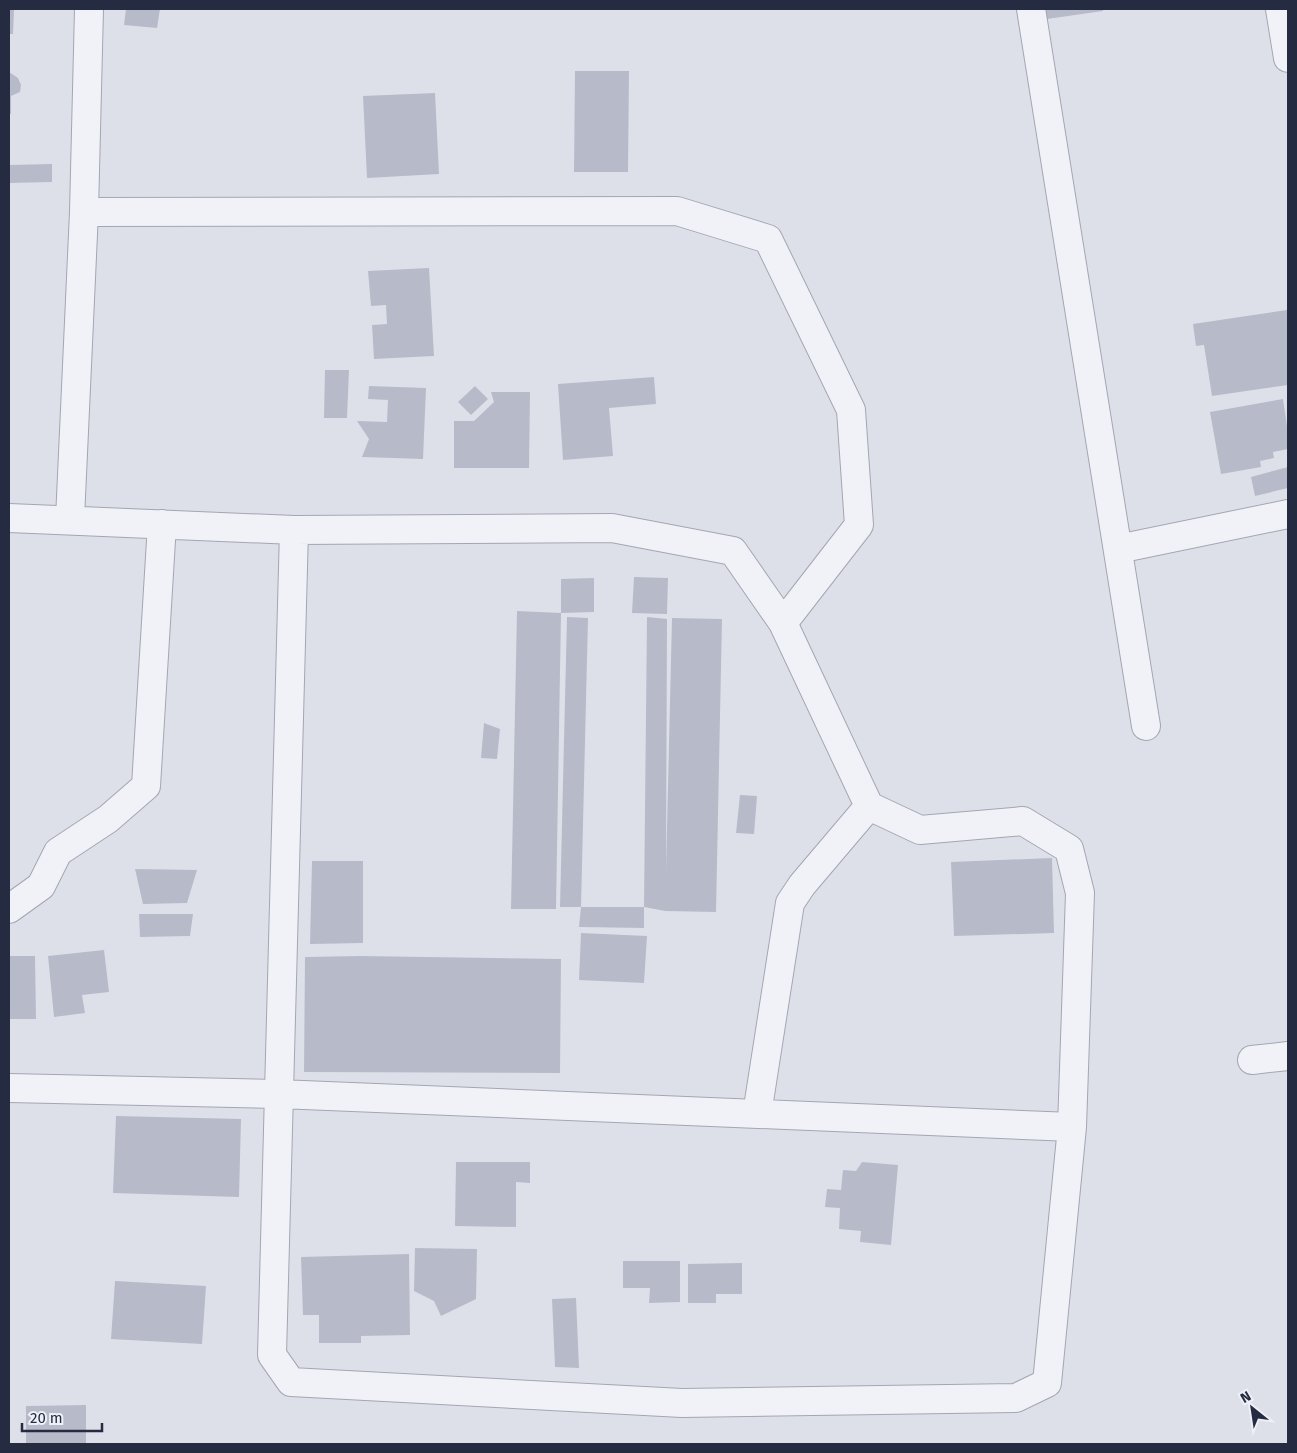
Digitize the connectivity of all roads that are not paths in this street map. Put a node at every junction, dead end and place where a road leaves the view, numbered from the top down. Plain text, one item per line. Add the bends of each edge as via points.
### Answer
1 (89, 9) edge
2 (1031, 9) edge
3 (1280, 9) edge
4 (1288, 58) edge
5 (84, 212) junction
6 (1288, 514) edge
7 (9, 518) edge
8 (70, 519) junction
9 (162, 524) junction
10 (294, 530) junction
11 (1118, 549) junction
12 (783, 622) junction
13 (1146, 726) dead end
14 (869, 806) junction
15 (9, 909) edge
16 (1288, 1056) edge
17 (1252, 1060) dead end
18 (9, 1088) edge
19 (279, 1094) junction
20 (757, 1114) junction
21 (1072, 1127) junction

1 - 5 street
2 - 11 street
3 - 4 street
5 - 8 street
5 - 12 street via 677,211 768,239 851,410 859,525
6 - 11 street
7 - 8 street
8 - 9 street
9 - 10 street
9 - 15 street via 146,786 108,819 58,852 41,886
10 - 12 street via 612,528 733,550
10 - 19 street
11 - 13 street
12 - 14 street
14 - 20 street via 790,903
14 - 21 street via 920,830 1023,821 1069,849 1080,893
16 - 17 street
18 - 19 street
19 - 20 street
19 - 21 street via 272,1355 291,1382 682,1403 1016,1398 1047,1383
20 - 21 street

